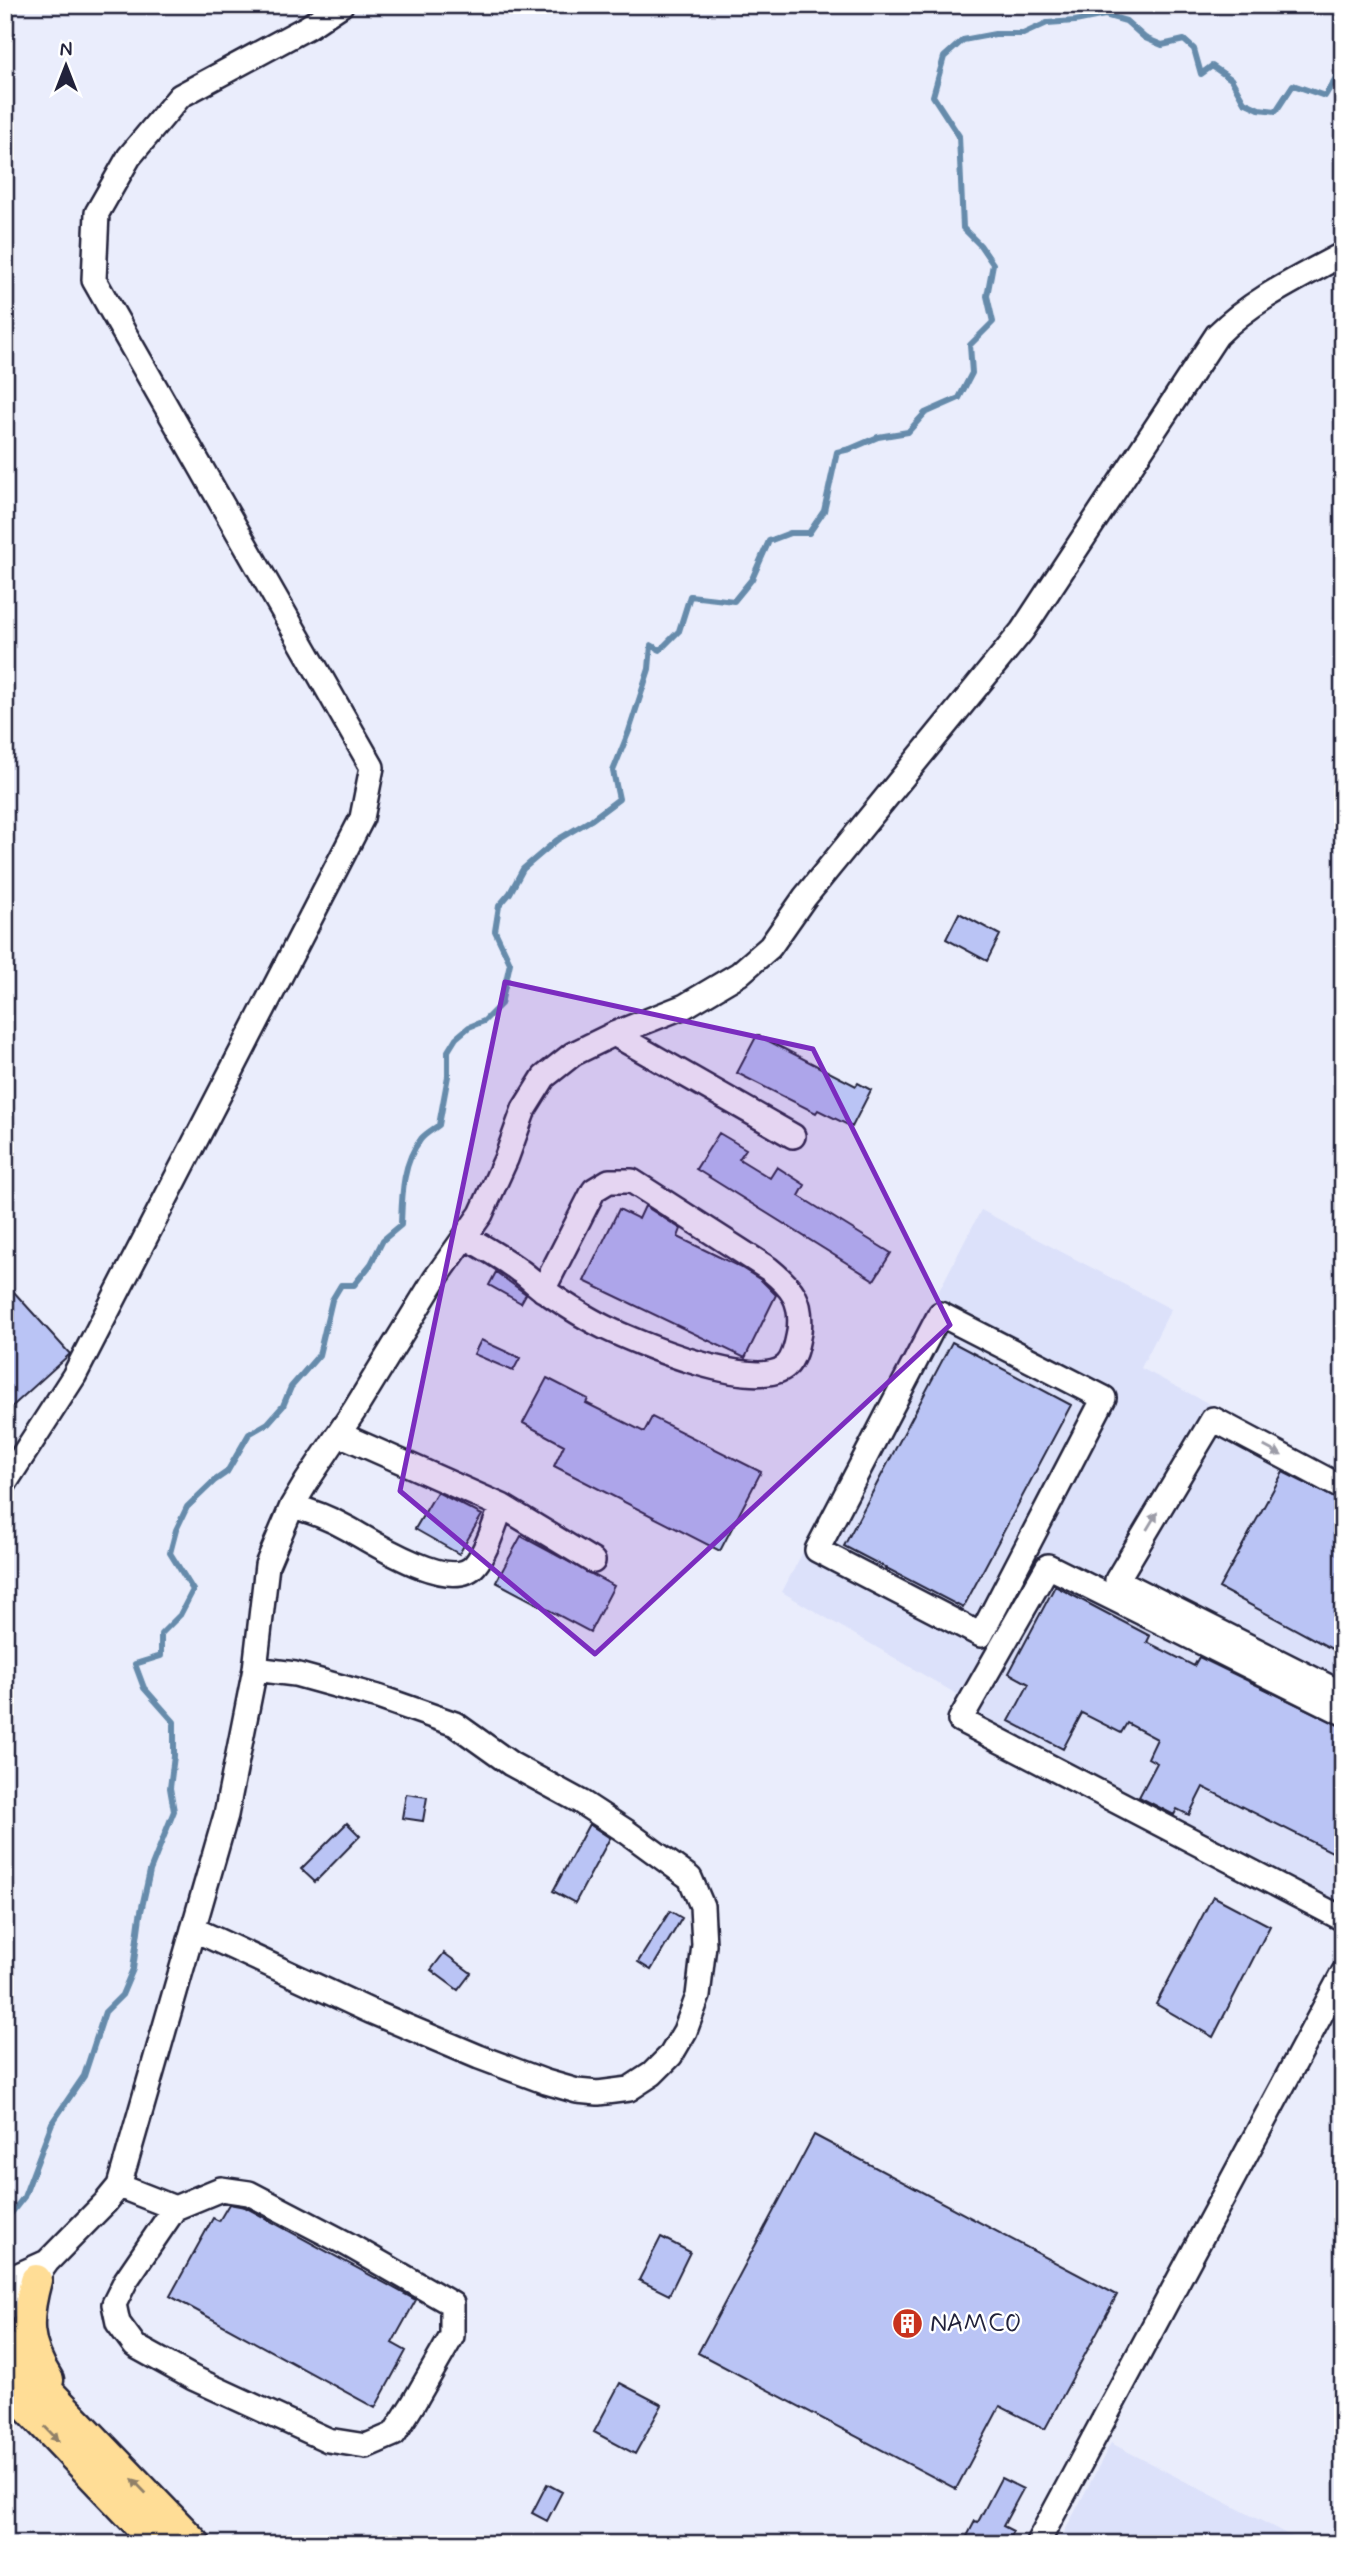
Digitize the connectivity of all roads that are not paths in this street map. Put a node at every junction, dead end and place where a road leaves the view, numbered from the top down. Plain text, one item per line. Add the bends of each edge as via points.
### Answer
1 (341, 5) edge
2 (1343, 254) edge
3 (614, 1034) junction
4 (793, 1136) dead end
5 (466, 1237) junction
6 (544, 1290) junction
7 (339, 1434) junction
8 (5, 1483) edge
9 (1343, 1488) edge
10 (292, 1506) junction
11 (502, 1506) junction
12 (1026, 1549) junction
13 (593, 1561) dead end
14 (255, 1669) junction
15 (1343, 1694) edge
16 (1343, 1707) edge
17 (1343, 1713) edge
18 (1343, 1919) edge
19 (193, 1929) junction
20 (1343, 1973) edge
21 (120, 2186) junction
22 (164, 2204) junction
23 (41, 2271) junction
24 (5, 2281) edge
25 (5, 2310) edge
26 (5, 2347) edge
27 (5, 2385) edge
28 (73, 2418) junction
29 (158, 2544) edge
30 (195, 2544) edge
31 (1037, 2544) edge

1 - 8 street via 180,96 129,157 97,213 94,280 372,767 362,818 74,1376
2 - 3 street via 1256,301 1217,335 1022,631 805,897 770,947 739,974 685,1006
3 - 4 street
3 - 5 street via 573,1054 544,1077 524,1109 506,1159
5 - 6 street
5 - 7 street
6 - 6 street via 594,1191 609,1181 632,1181 787,1283 799,1303 794,1354 787,1366 774,1374 725,1372 605,1327
7 - 10 street
7 - 11 street
15 -> 9 street via 1117,1580 1213,1419
10 - 11 street via 312,1511 416,1564 451,1572 466,1572 475,1565
10 - 14 street via 267,1565
11 - 13 street
12 - 12 street via 1104,1398 940,1314 817,1550 981,1635
12 - 16 street
14 - 19 street via 226,1815
14 - 19 street via 378,1697 456,1724 511,1763 628,1832 690,1878 702,1906 704,1945 698,1996 671,2055 652,2074 629,2089 588,2092 479,2057
17 - 18 street via 1048,1566 960,1720
19 - 21 street
20 - 31 street
21 - 22 street
21 - 23 street
22 - 22 street via 114,2304 118,2323 135,2346 328,2440 366,2446 394,2434 452,2336 452,2304 248,2193 221,2189
23 - 24 street
23 - 25 street
23 - 28 main road via 29,2307 30,2344 38,2365
26 - 28 main road
27 -> 29 main road
30 -> 28 main road

